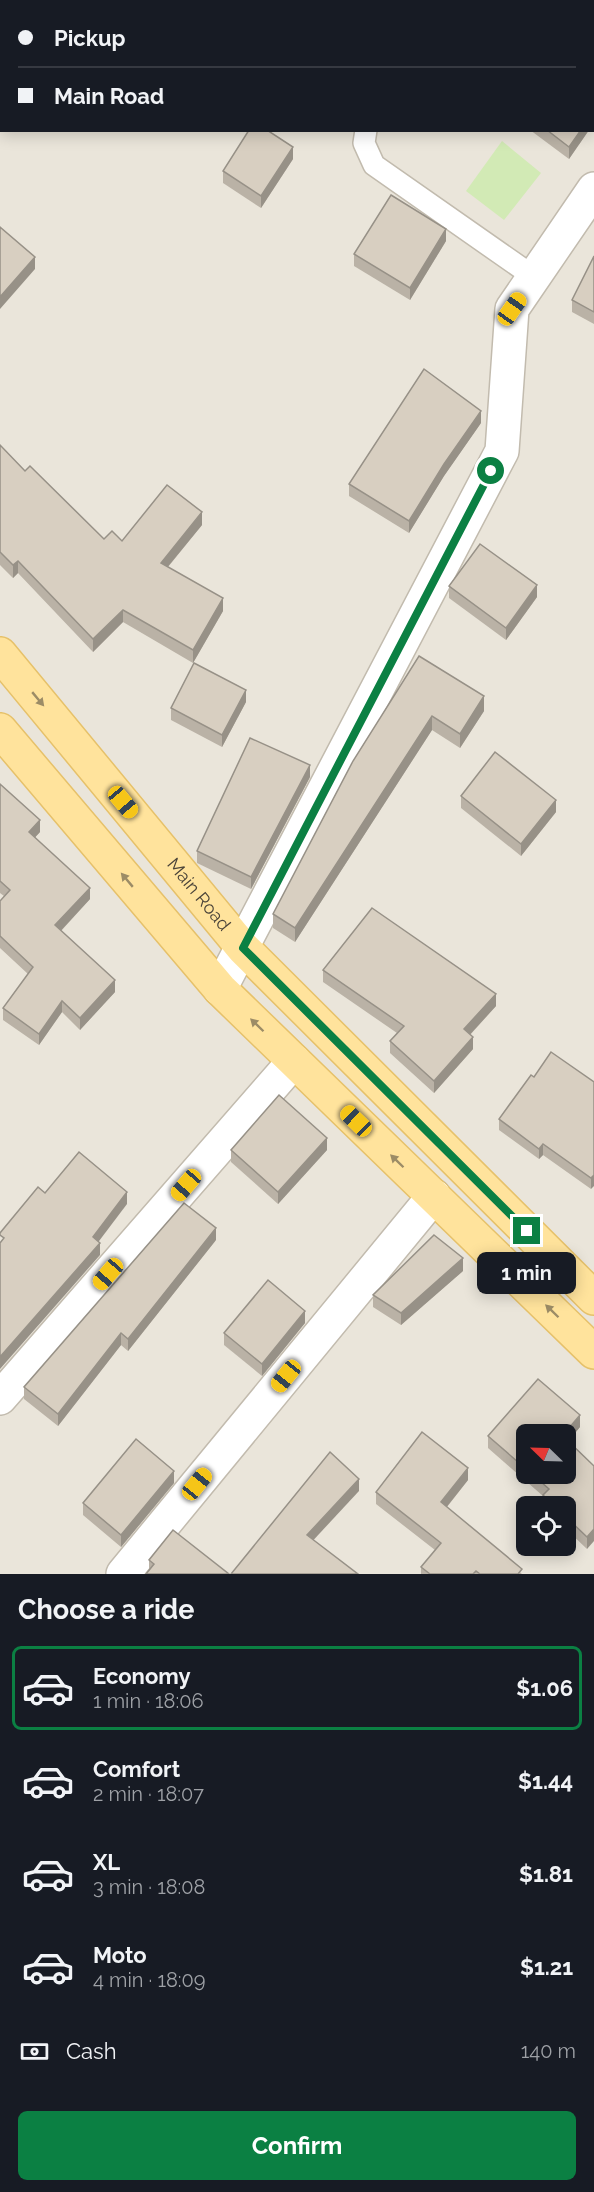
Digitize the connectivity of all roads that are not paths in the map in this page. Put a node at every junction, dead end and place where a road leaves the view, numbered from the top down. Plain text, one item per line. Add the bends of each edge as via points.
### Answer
1 (366, 132) edge
2 (594, 189) edge
3 (534, 276) junction
4 (0, 654) edge
5 (0, 730) edge
6 (243, 948) junction
7 (220, 989) junction
8 (294, 1061) junction
9 (434, 1196) junction
10 (594, 1298) edge
11 (594, 1352) edge
12 (0, 1398) edge
13 (123, 1574) edge

1 - 3 lane via 364,143 374,165
2 - 3 street
3 - 6 street via 512,309 502,451
4 -> 6 main road, Main Road
7 -> 5 main road
6 - 7 street
6 - 10 main road, Main Road
8 -> 7 main road
9 -> 8 main road
8 - 12 street
11 -> 9 main road
9 - 13 street

